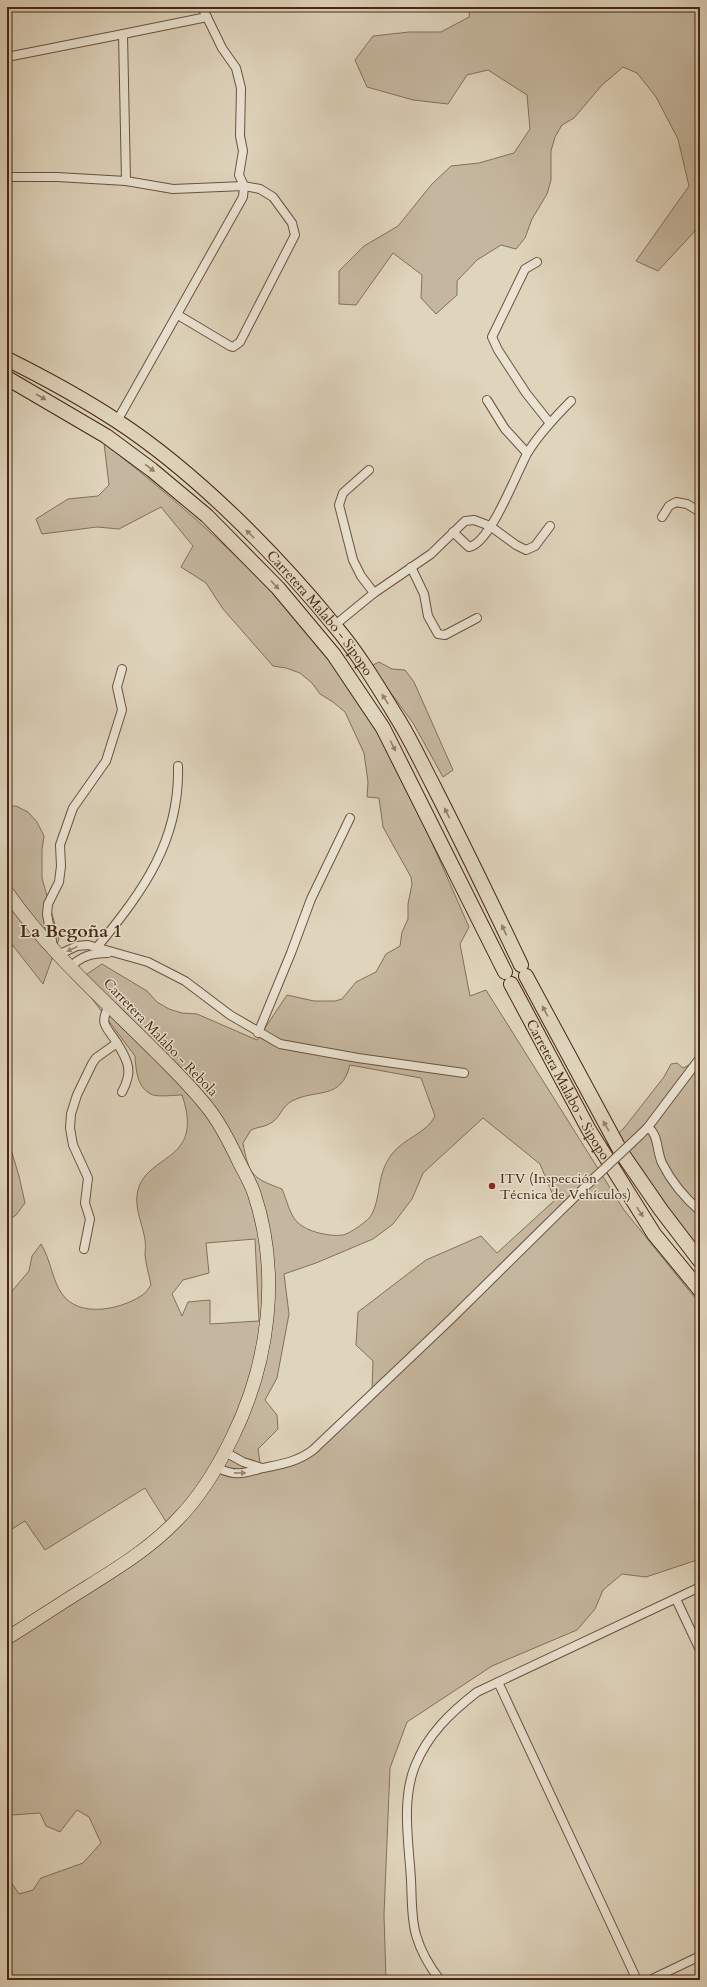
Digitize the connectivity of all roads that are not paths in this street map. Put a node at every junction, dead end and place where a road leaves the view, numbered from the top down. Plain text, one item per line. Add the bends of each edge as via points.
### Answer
1 (202, 7) edge
2 (207, 18) junction
3 (124, 34) junction
4 (7, 57) edge
5 (7, 177) edge
6 (126, 181) junction
7 (244, 186) junction
8 (537, 262) dead end
9 (178, 315) junction
10 (7, 359) edge
11 (7, 378) edge
12 (486, 400) dead end
13 (571, 401) dead end
14 (117, 421) junction
15 (549, 422) junction
16 (527, 453) junction
17 (369, 470) dead end
18 (700, 512) edge
19 (662, 517) dead end
20 (490, 526) junction
21 (550, 526) dead end
22 (453, 532) junction
23 (411, 567) junction
24 (374, 593) junction
25 (477, 618) dead end
26 (335, 625) junction
27 (122, 669) dead end
28 (178, 766) dead end
29 (350, 818) dead end
30 (7, 892) edge
31 (98, 946) junction
32 (113, 953) junction
33 (56, 954) junction
34 (69, 968) junction
35 (109, 1005) junction
36 (258, 1033) junction
37 (117, 1043) junction
38 (700, 1058) edge
39 (464, 1073) dead end
40 (122, 1092) dead end
41 (648, 1127) junction
42 (700, 1211) edge
43 (84, 1249) dead end
44 (700, 1261) edge
45 (700, 1290) edge
46 (225, 1452) junction
47 (218, 1468) junction
48 (262, 1468) junction
49 (700, 1588) edge
50 (676, 1599) junction
51 (7, 1638) edge
52 (700, 1650) edge
53 (498, 1682) junction
54 (700, 1956) edge
55 (440, 1980) edge
56 (637, 1980) edge
57 (650, 1980) edge

1 - 2 street
2 - 3 street
2 - 7 street via 222,48 236,68 241,88 240,136 243,151 239,174
3 - 4 street
3 - 6 street
5 - 6 street
6 - 7 street via 173,189
7 - 9 street via 243,197
7 - 9 street via 268,193 295,229 295,235 276,274 236,346 230,346
8 - 15 street via 525,270 492,337 526,393
9 - 14 street
10 - 14 highway, Carretera Malabo - Sipopo via 45,378
11 -> 45 highway, Carretera Malabo - Sipopo via 106,436 152,470 218,527 278,588 329,649 383,728 508,978 589,1130 654,1234
12 - 16 street via 505,429
13 - 15 street
26 -> 14 highway, Carretera Malabo - Sipopo via 221,505
15 - 16 street
16 - 20 street via 508,496
17 - 24 street via 342,493 339,505 353,560
18 - 19 street via 687,504 676,502 669,506
20 - 21 street via 516,546 526,550 535,546
20 - 22 street via 470,520 465,521
20 - 22 street via 472,547 465,545
22 - 23 street via 431,554
23 - 24 street
23 - 25 street via 424,594 428,616 438,634 445,635
24 - 26 street
44 -> 26 highway, Carretera Malabo - Sipopo via 621,1152 523,971 467,851 398,718
27 - 33 street via 117,687 122,710 106,761 73,808 60,846 59,882 48,904 47,914
28 - 31 street via 177,802 159,860 144,885
29 - 36 street via 310,899
30 - 33 main road, Carretera Malabo - Rebola
31 - 32 street
31 -> 33 street via 82,945
32 - 34 street via 91,953
32 - 36 street via 148,962 174,975
33 - 34 main road, Carretera Malabo - Rebola
34 - 35 main road, Carretera Malabo - Rebola
35 - 37 street via 103,1017 104,1022
35 - 46 main road, Carretera Malabo - Rebola via 179,1075 212,1113 233,1148 253,1192 268,1264 267,1318 259,1368 246,1410
36 - 39 street via 280,1044
37 - 40 street via 125,1057 129,1072
37 - 43 street via 96,1058 92,1064 71,1114 73,1145 88,1178 84,1203 90,1219
38 - 41 street
41 - 42 street via 656,1137 658,1151 666,1170
41 - 48 street, bridge via 313,1450 294,1462
46 - 47 main road, Carretera Malabo - Rebola
46 - 48 street via 243,1462
47 -> 48 street via 234,1474 245,1474
47 - 51 main road, Carretera Malabo - Rebola via 197,1498 150,1544 122,1565
49 - 50 street
50 - 52 street
50 - 53 street
53 - 55 street via 477,1692 452,1711 436,1728 415,1766 410,1790 408,1815 415,1933 428,1965
53 - 56 street
54 - 57 street

